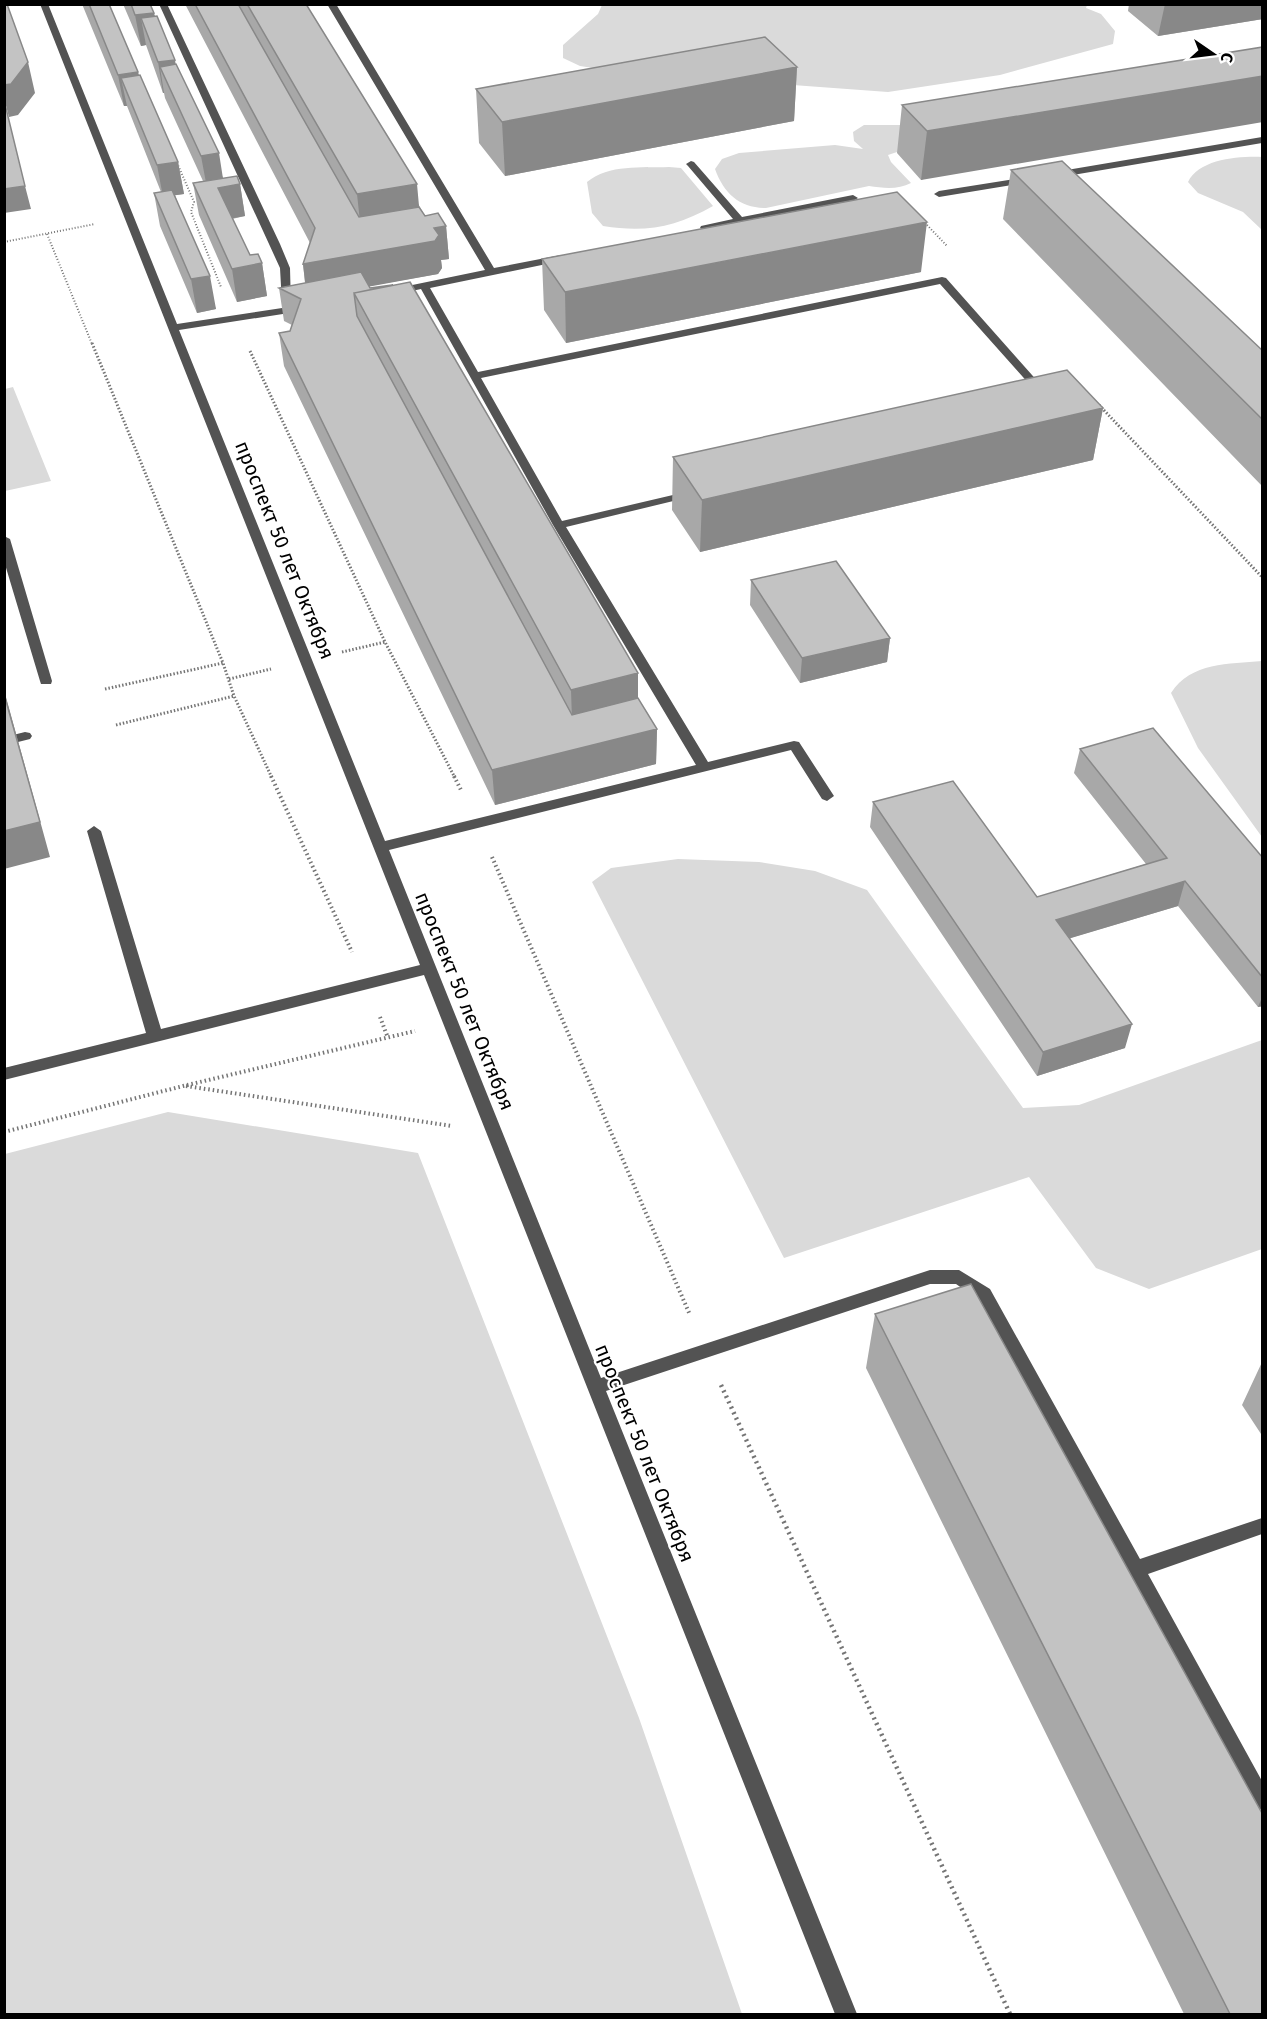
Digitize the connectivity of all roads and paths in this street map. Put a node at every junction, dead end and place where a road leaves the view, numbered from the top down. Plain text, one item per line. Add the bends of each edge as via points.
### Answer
1 (44, 4) edge
2 (163, 4) edge
3 (331, 4) edge
4 (1263, 140) edge
5 (175, 158) edge
6 (691, 164) dead end
7 (1037, 178) edge
8 (1056, 184) edge
9 (939, 194) dead end
10 (853, 198) edge
11 (130, 217) junction
12 (920, 218) edge
13 (740, 221) junction
14 (695, 230) edge
15 (46, 234) junction
16 (4, 242) edge
17 (953, 253) dead end
18 (570, 256) edge
19 (491, 272) junction
20 (424, 286) junction
21 (378, 294) edge
22 (310, 306) edge
23 (287, 310) junction
24 (234, 319) junction
25 (174, 328) junction
26 (474, 376) junction
27 (1049, 399) edge
28 (1094, 400) edge
29 (697, 492) edge
30 (558, 525) junction
31 (4, 539) edge
32 (1263, 577) edge
33 (223, 663) junction
34 (46, 681) dead end
35 (105, 689) dead end
36 (234, 696) junction
37 (116, 725) dead end
38 (704, 767) junction
39 (827, 796) dead end
40 (477, 822) junction
41 (94, 831) dead end
42 (381, 847) junction
43 (429, 968) junction
44 (368, 985) junction
45 (451, 1022) junction
46 (155, 1036) junction
47 (388, 1038) junction
48 (4, 1074) edge
49 (183, 1086) junction
50 (4, 1132) edge
51 (494, 1132) junction
52 (706, 1352) junction
53 (596, 1387) junction
54 (1263, 1526) edge
55 (1137, 1569) junction
56 (1263, 1800) edge
57 (846, 2014) edge
58 (1010, 2014) edge

1 - 11 street, проспект 50 лет Октября
2 - 23 street via 276,244 285,268
3 - 19 street
4 - 8 street via 1048,176
5 - 24 path via 194,202 191,212
6 - 13 street
7 - 9 street
10 - 13 street
11 - 15 path
11 - 25 street, проспект 50 лет Октября
12 - 17 path
13 - 14 street
15 - 16 path
15 - 33 path
18 - 19 street
19 - 20 street
20 - 21 street
20 - 26 street
22 - 23 street
23 - 24 street
24 - 25 street
24 - 40 path via 385,642
25 - 42 street, проспект 50 лет Октября
26 - 27 street via 942,280
26 - 30 street
28 - 32 path
29 - 30 street
30 - 38 street
31 - 34 street
33 - 35 path
33 - 36 path
36 - 37 path
36 - 44 path
38 - 39 street via 794,745
38 - 40 street
40 - 42 street
40 - 52 path
41 - 46 street
42 - 43 street, проспект 50 лет Октября
43 - 44 street
43 - 45 street, проспект 50 лет Октября
44 - 46 street
44 - 47 path
45 - 47 path
45 - 51 street, проспект 50 лет Октября
46 - 48 street
47 - 49 path
49 - 50 path
49 - 51 path
51 - 53 street, проспект 50 лет Октября
52 - 53 street
52 - 55 street via 930,1277 959,1277 984,1294
52 - 58 path
53 - 57 street, проспект 50 лет Октября
54 - 55 street
55 - 56 street

